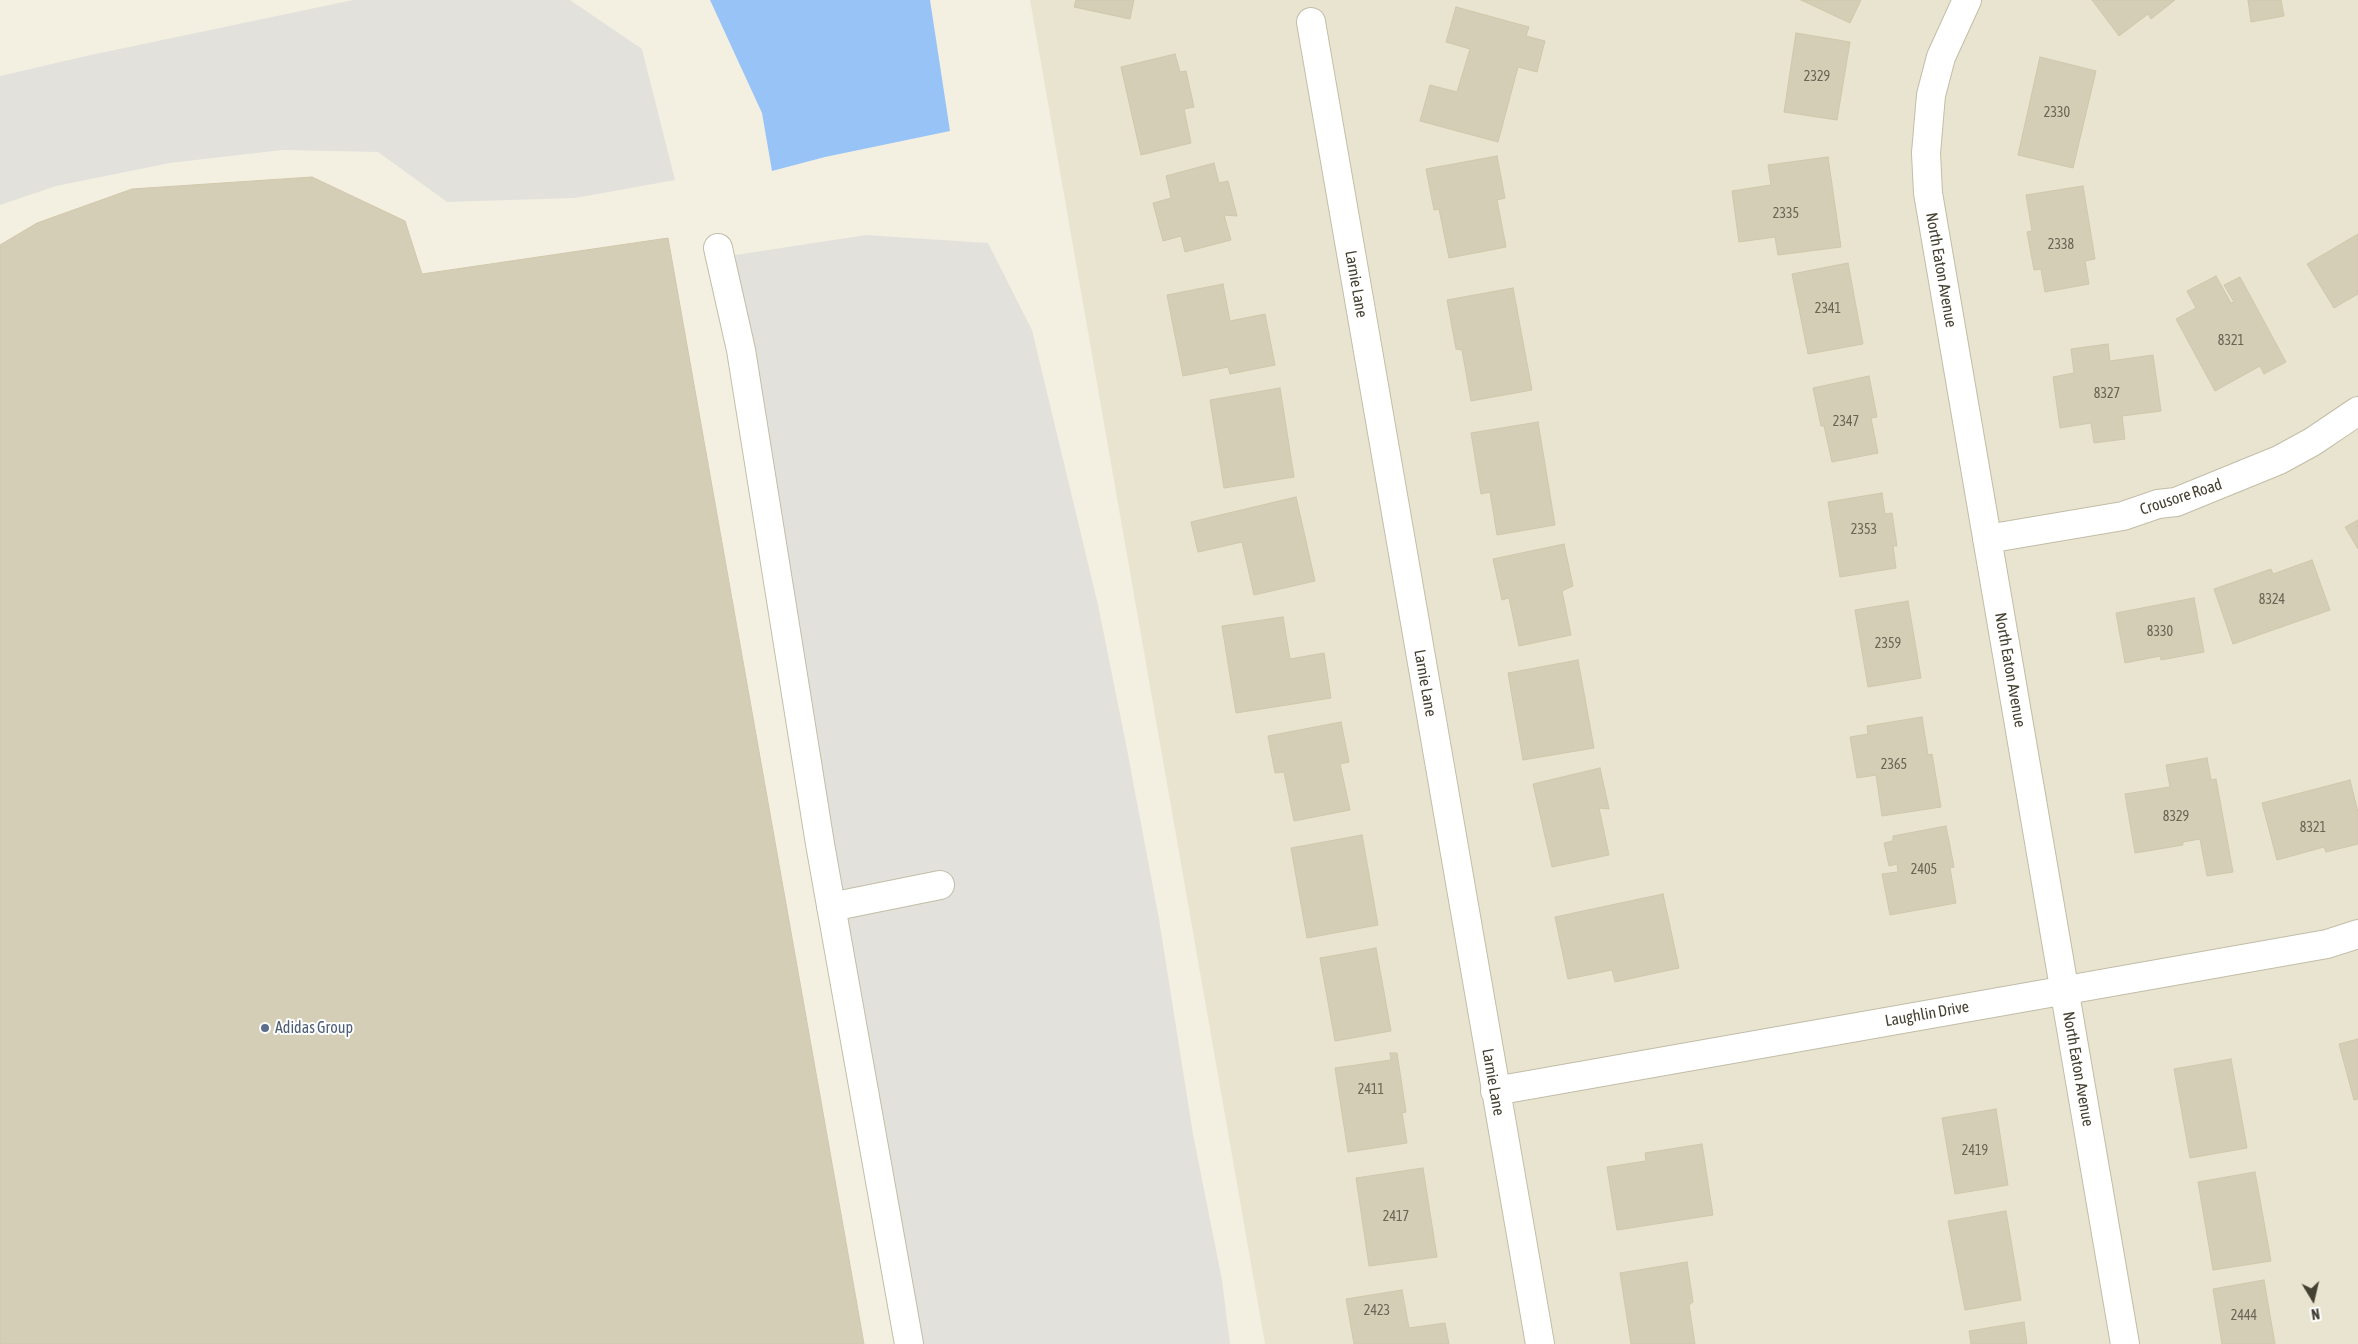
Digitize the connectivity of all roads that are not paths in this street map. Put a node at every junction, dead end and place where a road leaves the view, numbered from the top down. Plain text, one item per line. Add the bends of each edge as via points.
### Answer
1 (1967, 0) edge
2 (1311, 22) dead end
3 (718, 248) dead end
4 (2358, 411) edge
5 (1987, 539) junction
6 (940, 885) dead end
7 (831, 907) junction
8 (2358, 934) edge
9 (2064, 989) junction
10 (1495, 1091) junction
11 (909, 1344) edge
12 (1540, 1344) edge
13 (2125, 1344) edge

1 - 5 street, North Eaton Avenue via 1936,76 1928,114 1926,171
2 - 10 street, Larnie Lane
3 - 7 street via 740,350
4 - 5 street, Crousore Road via 2279,460 2176,502 2158,504 2122,516
5 - 9 street, North Eaton Avenue
6 - 7 street
7 - 11 street
8 - 9 street, Laughlin Drive via 2327,944
9 - 10 street, Laughlin Drive
9 - 13 street, North Eaton Avenue
10 - 12 street, Larnie Lane

